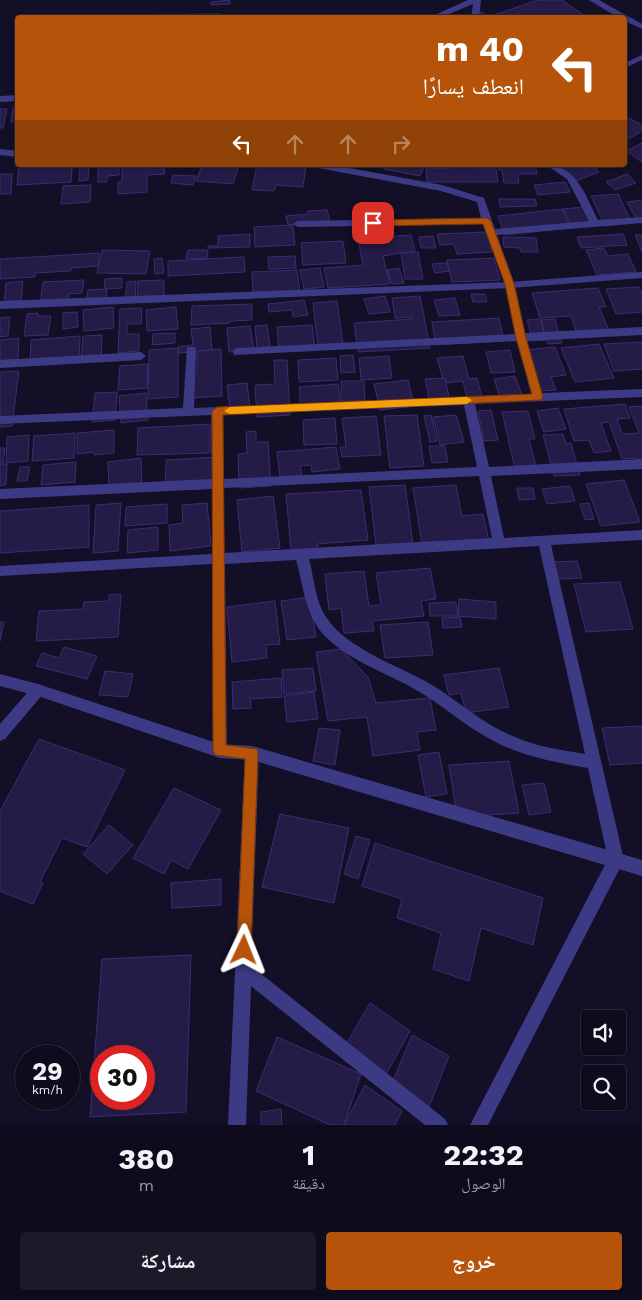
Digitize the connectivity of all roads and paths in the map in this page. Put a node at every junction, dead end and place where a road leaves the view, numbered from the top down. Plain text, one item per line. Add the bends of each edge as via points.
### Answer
1 (476, 0) edge
2 (593, 0) edge
3 (460, 3) edge
4 (438, 15) edge
5 (475, 15) edge
6 (620, 15) edge
7 (627, 19) edge
8 (642, 27) edge
9 (642, 57) edge
10 (627, 65) edge
11 (15, 98) edge
12 (0, 99) edge
13 (0, 152) edge
14 (14, 154) edge
15 (0, 158) edge
16 (329, 167) edge
17 (554, 167) edge
18 (642, 220) edge
19 (487, 221) junction
20 (298, 224) dead end
21 (596, 225) junction
22 (491, 232) junction
23 (642, 275) edge
24 (510, 284) junction
25 (0, 305) edge
26 (642, 331) edge
27 (521, 338) junction
28 (191, 350) dead end
29 (238, 352) dead end
30 (141, 356) dead end
31 (0, 364) edge
32 (642, 393) edge
33 (538, 397) junction
34 (469, 400) junction
35 (217, 411) junction
36 (188, 412) junction
37 (0, 420) edge
38 (642, 464) edge
39 (484, 472) junction
40 (218, 484) junction
41 (0, 494) edge
42 (642, 535) edge
43 (544, 540) junction
44 (499, 542) junction
45 (301, 554) junction
46 (218, 558) junction
47 (0, 571) edge
48 (0, 680) edge
49 (38, 690) junction
50 (0, 734) edge
51 (220, 750) junction
52 (252, 754) junction
53 (594, 762) junction
54 (616, 860) junction
55 (642, 868) edge
56 (243, 970) junction
57 (237, 1125) edge
58 (440, 1125) edge
59 (479, 1125) edge

1 - 3 street
1 - 5 street
2 - 6 street
3 - 4 street
7 - 8 street
9 - 10 street
11 - 12 street
13 - 14 street
14 - 15 street
16 - 19 street via 442,188 481,200
17 - 21 street via 571,177
18 - 21 street
19 - 20 street
19 - 22 street
21 - 22 street
22 - 24 street
23 - 24 street
24 - 25 street
24 - 27 street
26 - 27 street
27 - 29 street
27 - 33 street
28 - 36 street
30 - 31 street
32 - 33 street
33 - 34 street
34 - 35 street
34 - 39 street
35 - 36 street
35 - 40 street
36 - 37 street
38 - 39 street
39 - 40 street
39 - 44 street
40 - 41 street
40 - 46 street
42 - 43 street
43 - 44 street
43 - 53 street
44 - 45 street
45 - 46 street
45 - 53 street via 320,620 333,634 374,662 422,686 506,741
46 - 47 street
46 - 51 street
48 - 49 street
49 - 50 street
49 - 51 street
51 - 52 street
52 - 54 street
52 - 56 street
53 - 54 street
54 - 55 street
54 - 59 street
56 - 57 street
56 - 58 street

